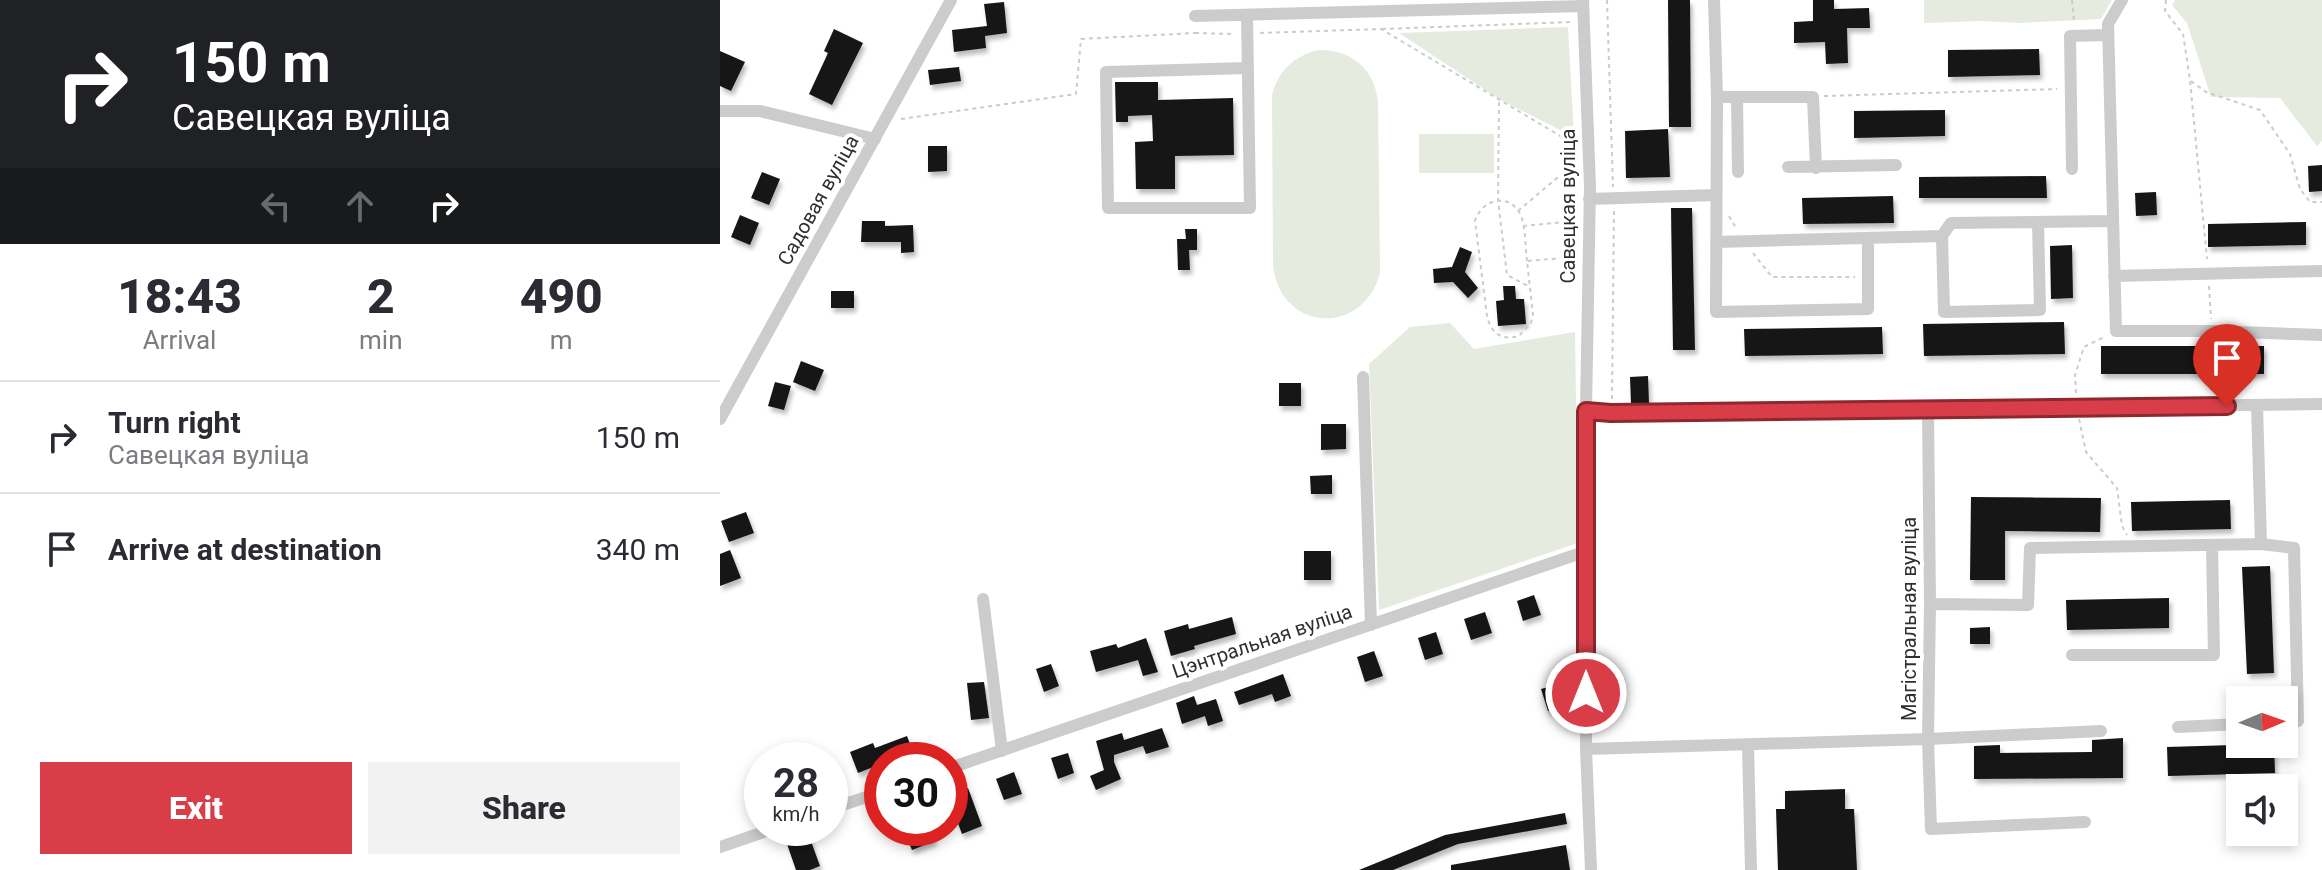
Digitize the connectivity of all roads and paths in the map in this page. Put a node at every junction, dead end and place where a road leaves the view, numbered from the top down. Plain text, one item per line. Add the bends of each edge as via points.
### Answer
1 (951, 0) edge
2 (1714, 0) edge
3 (2072, 0) edge
4 (2122, 0) edge
5 (2166, 0) edge
6 (1583, 3) edge
7 (1247, 15) junction
8 (1195, 16) joint
9 (2074, 20) dead end
10 (1583, 22) junction
11 (1381, 29) junction
12 (1195, 33) junction
13 (1247, 34) junction
14 (2108, 35) junction
15 (1248, 68) junction
16 (2190, 80) junction
17 (2071, 88) junction
18 (1717, 97) junction
19 (1737, 97) junction
20 (1813, 97) junction
21 (1499, 99) junction
22 (720, 111) edge
23 (884, 122) junction
24 (1564, 138) junction
25 (875, 139) junction
26 (1588, 153) junction
27 (1896, 165) dead end
28 (1788, 167) dead end
29 (1816, 168) junction
30 (2072, 169) dead end
31 (1565, 171) junction
32 (1738, 172) dead end
33 (1716, 195) junction
34 (1589, 199) junction
35 (1498, 200) junction
36 (2322, 202) edge
37 (1518, 211) junction
38 (2113, 221) junction
39 (1565, 222) junction
40 (2038, 222) junction
41 (1523, 226) junction
42 (1942, 236) junction
43 (1868, 238) junction
44 (1744, 241) junction
45 (1716, 242) junction
46 (1589, 257) junction
47 (1566, 258) junction
48 (1527, 261) junction
49 (2322, 271) edge
50 (2208, 275) junction
51 (2114, 276) junction
52 (1868, 277) junction
53 (1529, 286) junction
54 (2116, 331) junction
55 (2211, 331) junction
56 (2322, 335) edge
57 (1363, 377) dead end
58 (2322, 404) edge
59 (2257, 405) junction
60 (2077, 407) junction
61 (1928, 409) junction
62 (1586, 411) junction
63 (720, 419) edge
64 (2261, 544) junction
65 (2212, 545) junction
66 (2134, 546) junction
67 (1587, 551) junction
68 (983, 599) dead end
69 (1930, 604) junction
70 (1371, 625) junction
71 (2072, 655) dead end
72 (2297, 686) edge
73 (2226, 725) edge
74 (2178, 727) dead end
75 (2101, 731) dead end
76 (1928, 739) junction
77 (1748, 745) junction
78 (1586, 749) junction
79 (1002, 751) junction
80 (968, 762) edge
81 (2085, 822) dead end
82 (744, 839) edge
83 (720, 847) edge
84 (1591, 870) edge
85 (1751, 870) edge

1 - 23 street, Садовая вуліца
2 - 18 street
3 - 9 path
4 - 14 street via 2108,24
5 - 16 path via 2165,11 2183,34
6 - 7 street
6 - 10 street, Савецкая вуліца
7 - 8 street
7 - 13 street
8 - 12 path
10 - 11 path
10 - 26 street, Савецкая вуліца
11 - 13 path
11 - 21 path
12 - 13 path
12 - 23 path via 1081,39 1076,94
13 - 15 street
14 - 17 street via 2070,36
14 - 38 street
15 - 15 street via 1250,208 1108,208 1106,72
16 - 36 path via 2206,92 2260,110 2290,154 2300,189 2310,202
16 - 50 path
17 - 20 path
17 - 30 street
18 - 19 street
18 - 33 street
19 - 20 street
19 - 32 street
20 - 29 street
21 - 24 path
21 - 35 path
22 - 25 street via 760,111
23 - 25 street, Садовая вуліца
24 - 26 path
24 - 31 path
25 - 63 street, Садовая вуліца
26 - 34 street, Савецкая вуліца
27 - 29 street
28 - 29 street
31 - 37 path
31 - 39 path
33 - 34 street
33 - 44 path
33 - 45 street
34 - 46 street, Савецкая вуліца
35 - 37 path
35 - 53 path via 1507,275
35 - 53 path via 1482,207 1475,221 1487,316 1494,333 1502,338 1519,336 1531,323
37 - 41 path
38 - 40 street
38 - 51 street
39 - 41 path
39 - 47 path
40 - 42 street via 1951,223
40 - 42 street via 2040,310 1944,312
41 - 48 path
42 - 43 street
43 - 44 street
43 - 52 street
44 - 45 street
44 - 52 path via 1772,277
45 - 52 street via 1716,312 1868,309
46 - 47 path
46 - 62 street, Савецкая вуліца
47 - 48 path
48 - 53 path
49 - 50 street
50 - 51 street
50 - 55 path
51 - 54 street
54 - 55 street
54 - 60 path via 2084,347 2075,375
55 - 56 street
57 - 70 street
58 - 59 street
59 - 60 street
59 - 64 street
60 - 61 street
60 - 66 path via 2086,452 2117,488 2122,526
61 - 62 street
61 - 69 street, Магістральная вуліца
62 - 67 street, Савецкая вуліца
64 - 65 street
64 - 72 street via 2294,548
65 - 66 street
65 - 71 street via 2214,655
66 - 69 street via 2030,548 2028,605
67 - 70 street, Цэнтральная вуліца
67 - 78 street, Савецкая вуліца
68 - 79 street
69 - 76 street, Магістральная вуліца
70 - 79 street, Цэнтральная вуліца
73 - 74 street
75 - 76 street
76 - 77 street
76 - 81 street, Магістральная вуліца via 1931,829
77 - 78 street
77 - 85 street
78 - 84 street, Савецкая вуліца
79 - 80 street, Цэнтральная вуліца
82 - 83 street

